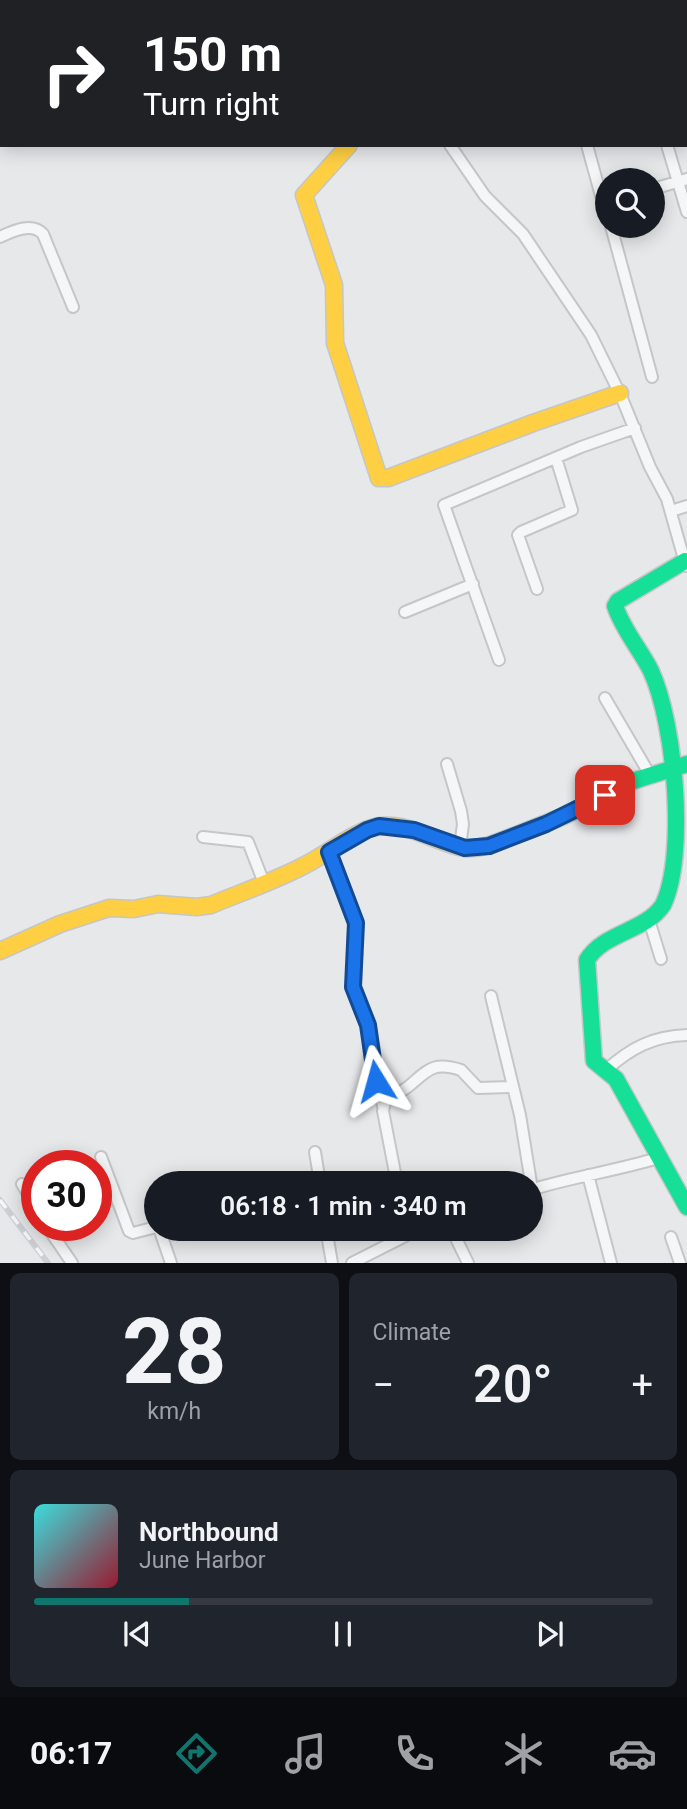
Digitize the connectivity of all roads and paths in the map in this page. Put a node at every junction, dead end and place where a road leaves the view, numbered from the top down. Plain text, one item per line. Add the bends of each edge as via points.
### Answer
1 (347, 147) edge
2 (451, 147) edge
3 (588, 147) edge
4 (668, 147) edge
5 (595, 169) edge
6 (682, 180) edge
7 (665, 185) edge
8 (687, 212) edge
9 (0, 237) edge
10 (614, 238) edge
11 (73, 307) dead end
12 (652, 377) dead end
13 (620, 393) junction
14 (635, 428) junction
15 (555, 458) junction
16 (687, 506) edge
17 (671, 511) junction
18 (686, 565) edge
19 (473, 584) junction
20 (537, 589) dead end
21 (405, 612) dead end
22 (499, 660) dead end
23 (605, 698) dead end
24 (447, 764) dead end
25 (681, 765) edge
26 (649, 775) junction
27 (203, 837) dead end
28 (460, 847) junction
29 (329, 852) junction
30 (264, 883) junction
31 (649, 920) junction
32 (0, 951) edge
33 (661, 960) dead end
34 (491, 996) dead end
35 (687, 1035) edge
36 (606, 1070) junction
37 (512, 1087) junction
38 (383, 1106) junction
39 (315, 1153) dead end
40 (657, 1157) junction
41 (318, 1171) edge
42 (395, 1171) edge
43 (528, 1171) edge
44 (588, 1175) junction
45 (543, 1185) edge
46 (112, 1186) edge
47 (687, 1207) edge
48 (144, 1231) edge
49 (671, 1237) dead end
50 (57, 1241) edge
51 (162, 1241) edge
52 (328, 1241) edge
53 (394, 1241) edge
54 (457, 1241) edge
55 (72, 1263) edge
56 (171, 1263) edge
57 (332, 1263) edge
58 (352, 1263) edge
59 (468, 1263) edge
60 (611, 1263) edge
61 (680, 1263) edge

1 - 13 street via 304,195 334,285 335,343 379,478
2 - 13 street via 485,195 523,234 572,305
3 - 5 street
4 - 6 street
6 - 7 street
6 - 8 street
9 - 11 street via 38,228
10 - 12 street
13 - 14 street
14 - 15 street
14 - 17 street
15 - 19 street via 444,505
15 - 20 street via 572,510 518,536
16 - 17 street
17 - 18 street
18 - 25 street via 615,606 656,684
19 - 21 street
19 - 22 street
23 - 26 street
24 - 28 street via 461,811
25 - 26 street
25 - 31 street via 678,866 665,904
26 - 28 street via 503,841 476,849
27 - 30 street via 248,842
28 - 29 street via 414,830 379,826
29 - 30 street
29 - 38 street via 356,923 353,987 368,1025
30 - 32 street via 204,907 158,904 101,910
31 - 33 street
31 - 36 street via 587,956 593,1057
34 - 37 street
35 - 36 street via 639,1045
36 - 40 street via 616,1079
37 - 38 street via 478,1088 461,1070 430,1068
37 - 43 street
38 - 42 street
39 - 41 street
40 - 44 street
40 - 47 street
44 - 45 street
44 - 60 street
46 - 48 street via 129,1231
49 - 61 street
50 - 55 street
51 - 56 street
52 - 57 street
53 - 58 street
54 - 59 street

